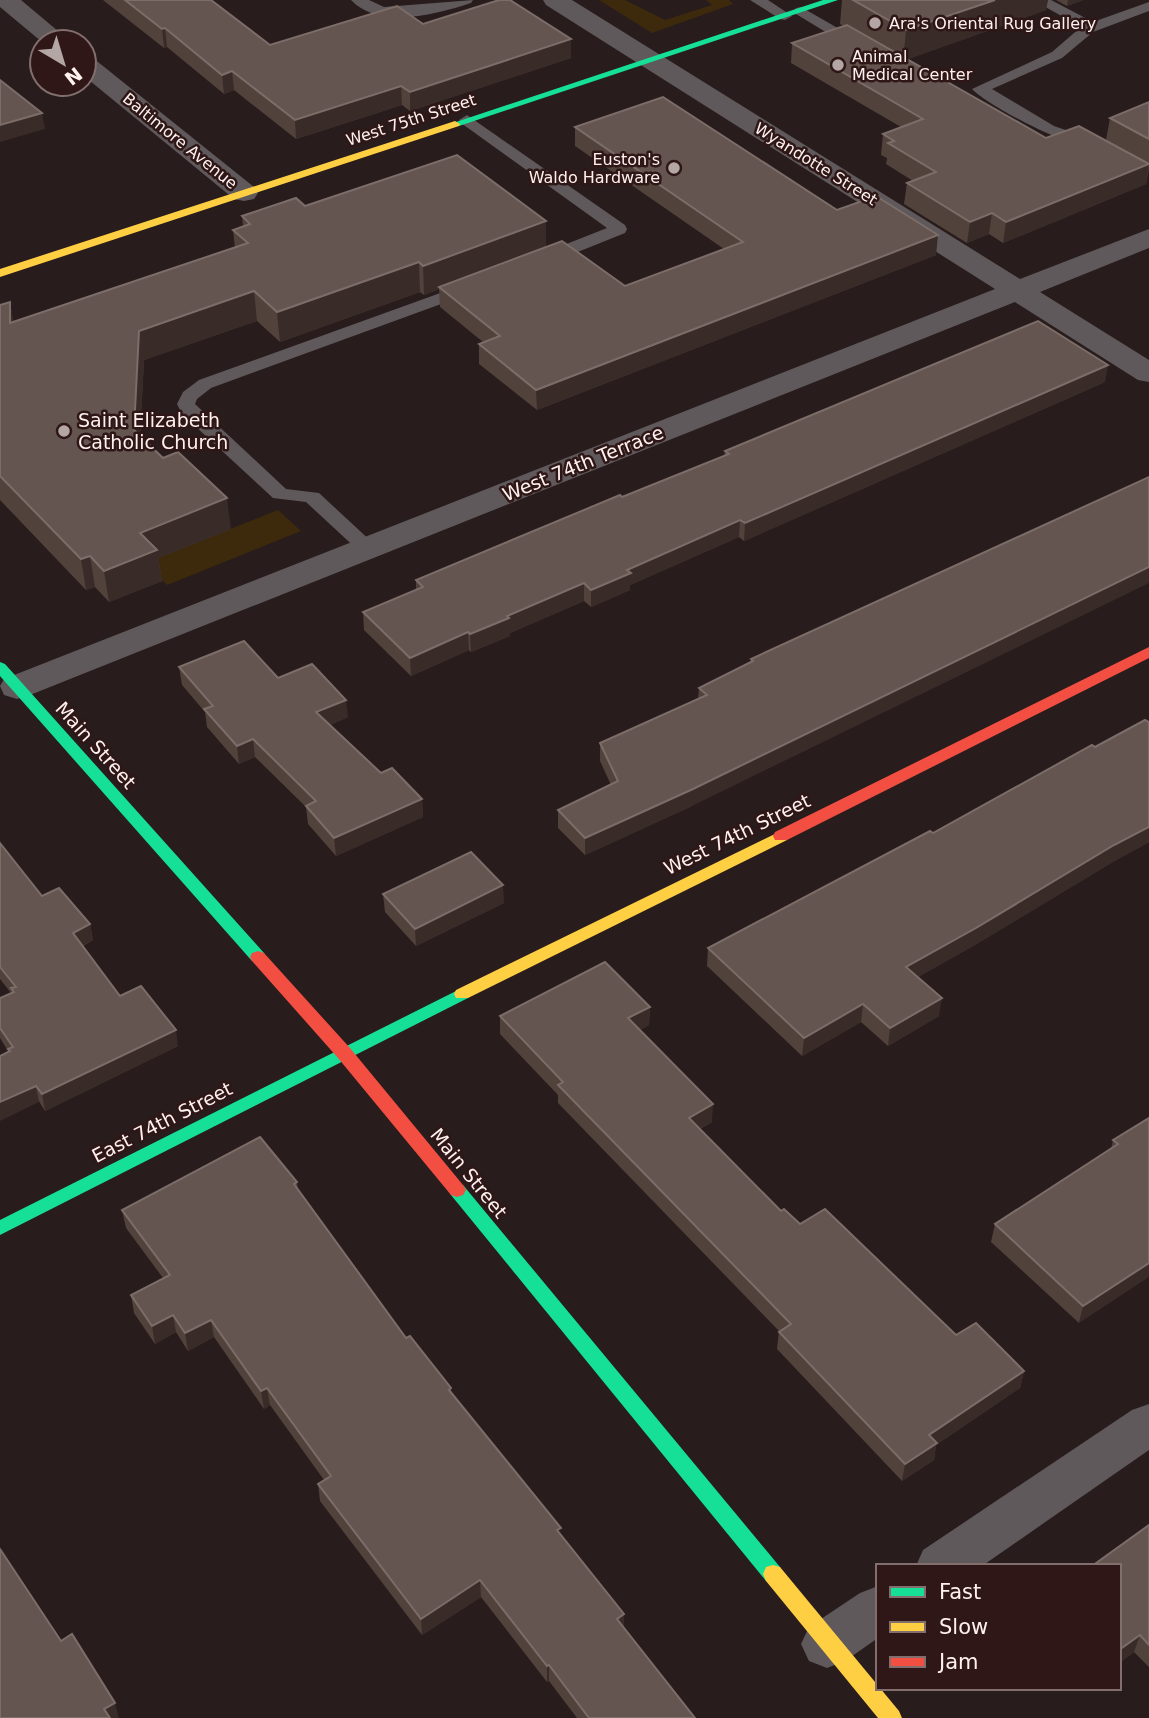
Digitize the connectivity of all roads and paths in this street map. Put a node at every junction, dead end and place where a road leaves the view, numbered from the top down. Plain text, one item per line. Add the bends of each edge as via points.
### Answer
1 (6, 0) edge
2 (358, 0) edge
3 (466, 0) edge
4 (555, 0) edge
5 (757, 0) edge
6 (834, 0) edge
7 (1040, 0) edge
8 (1149, 6) edge
9 (801, 11) junction
10 (785, 16) junction
11 (1092, 27) junction
12 (41, 28) edge
13 (869, 52) edge
14 (650, 60) junction
15 (98, 74) edge
16 (980, 89) junction
17 (961, 93) edge
18 (467, 120) junction
19 (1104, 152) edge
20 (244, 193) junction
21 (1149, 238) edge
22 (520, 269) edge
23 (0, 273) edge
24 (482, 283) edge
25 (1019, 290) junction
26 (1149, 373) edge
27 (367, 548) junction
28 (1149, 652) edge
29 (9, 677) edge
30 (344, 1053) junction
31 (0, 1228) edge
32 (1149, 1424) edge
33 (944, 1564) edge
34 (876, 1610) edge
35 (827, 1644) junction
36 (891, 1718) edge

1 - 12 street
2 - 3 lane via 382,12 438,9
4 - 14 street, Wyandotte Street
5 - 10 lane
6 - 9 street, West 75th Street
7 - 11 lane
8 - 11 lane
9 - 10 street, West 75th Street
9 - 13 lane
10 - 14 street, West 75th Street
11 - 16 lane via 1057,55
14 - 18 street, West 75th Street
14 - 25 street, Wyandotte Street
15 - 20 street, Baltimore Avenue
16 - 17 lane
16 - 19 lane via 1048,129
18 - 20 street, West 75th Street
18 - 22 lane via 619,229
20 - 23 street, West 75th Street
21 - 25 street, West 74th Terrace
24 - 27 lane via 205,384 189,396 189,410 280,494 312,497
25 - 26 street, Wyandotte Street
25 - 27 street, West 74th Terrace
27 - 29 street, West 74th Terrace
28 - 30 street, West 74th Street
29 - 30 street, Main Street
30 - 31 street, East 74th Street
30 - 35 street, Main Street
32 - 33 street
34 - 35 street
35 - 36 street, Main Street

